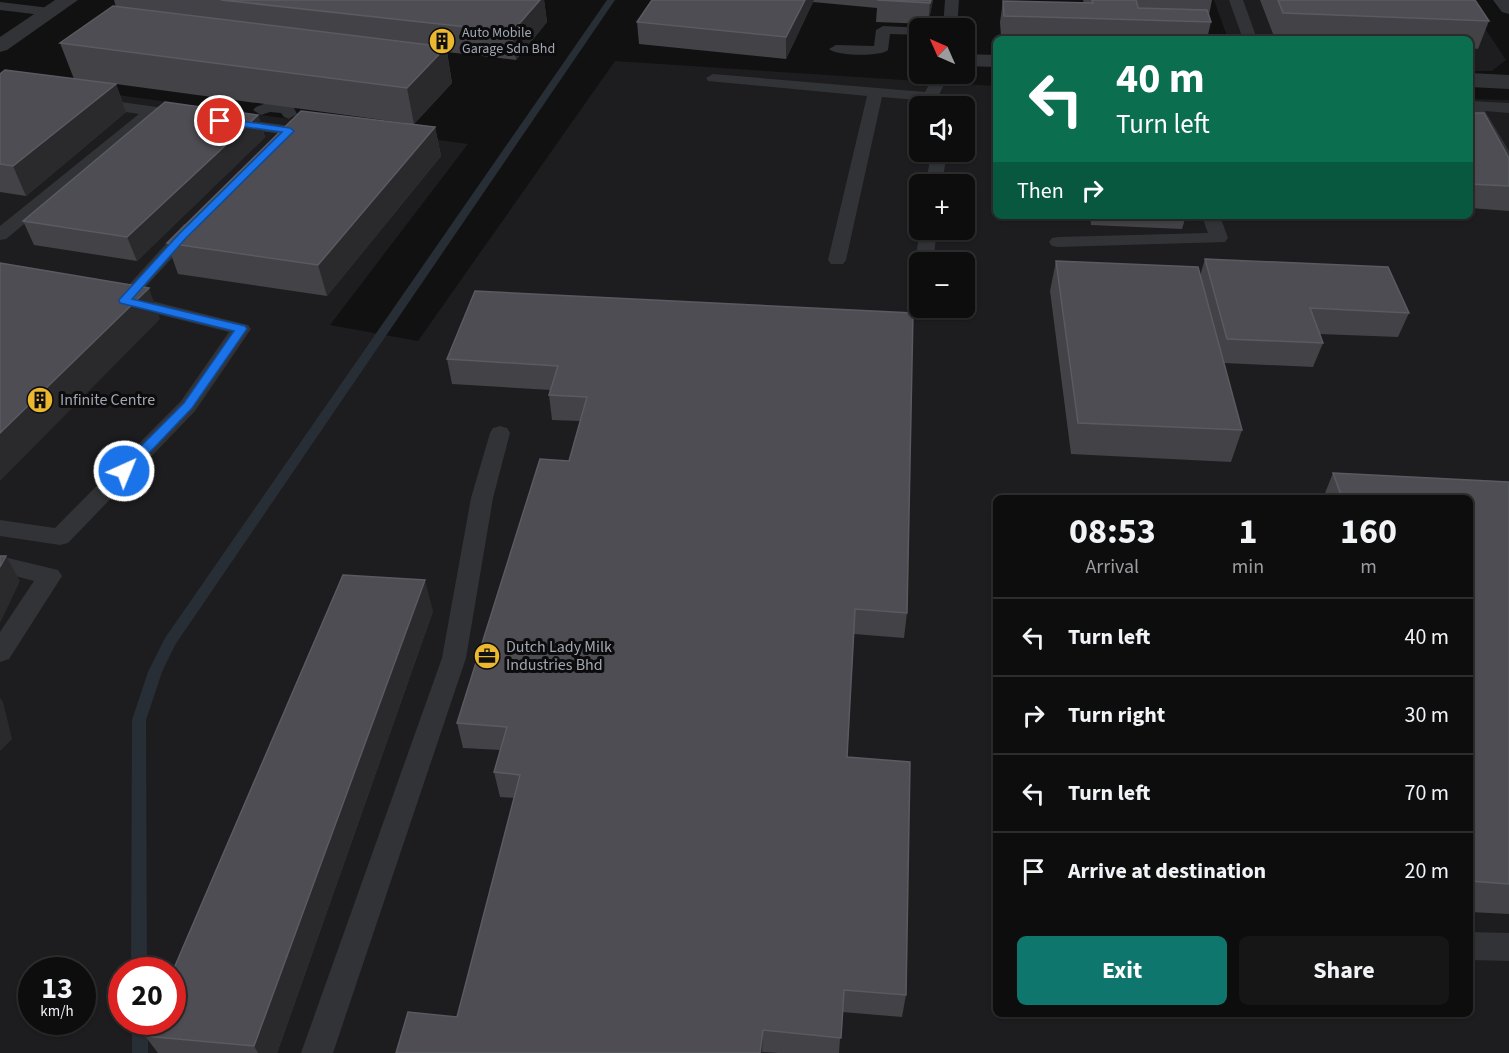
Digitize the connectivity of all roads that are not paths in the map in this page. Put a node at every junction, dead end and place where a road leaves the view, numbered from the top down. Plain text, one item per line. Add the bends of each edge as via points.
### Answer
1 (68, 0) edge
2 (952, 0) edge
3 (1236, 0) edge
4 (1503, 0) edge
5 (0, 6) edge
6 (1509, 8) edge
7 (50, 12) junction
8 (951, 18) edge
9 (909, 31) edge
10 (1249, 36) edge
11 (0, 46) edge
12 (836, 49) dead end
13 (975, 60) edge
14 (993, 61) edge
15 (713, 78) dead end
16 (1473, 80) edge
17 (1509, 82) edge
18 (937, 84) edge
19 (876, 91) junction
20 (930, 96) joint
21 (82, 101) edge
22 (1473, 106) edge
23 (1473, 108) edge
24 (1509, 108) edge
25 (261, 110) edge
26 (152, 111) junction
27 (198, 118) edge
28 (220, 121) edge
29 (289, 122) junction
30 (325, 136) edge
31 (273, 147) edge
32 (1509, 164) edge
33 (1212, 219) edge
34 (199, 220) edge
35 (0, 236) edge
36 (1058, 242) dead end
37 (837, 260) dead end
38 (102, 296) edge
39 (124, 300) junction
40 (500, 433) dead end
41 (0, 528) edge
42 (0, 564) edge
43 (0, 652) edge
44 (1473, 946) edge
45 (1509, 947) edge
46 (317, 1053) edge

1 - 7 street
2 - 8 lane
3 - 10 lane
4 - 6 street
5 - 7 lane
7 - 11 street
9 - 12 lane via 883,30 881,50
13 - 14 street
15 - 19 lane
16 - 17 street
18 - 20 lane
19 - 20 lane
19 - 37 lane
21 - 26 lane
22 - 24 lane
23 - 32 lane
25 - 29 lane via 288,109
26 - 27 lane
26 - 35 lane
28 - 29 lane
29 - 30 lane
29 - 31 lane
33 - 36 lane via 1219,238
34 - 39 lane
38 - 39 lane
39 - 41 lane via 241,329 188,406 60,537
40 - 46 lane via 482,498 454,658
42 - 43 lane via 50,576
44 - 45 lane

